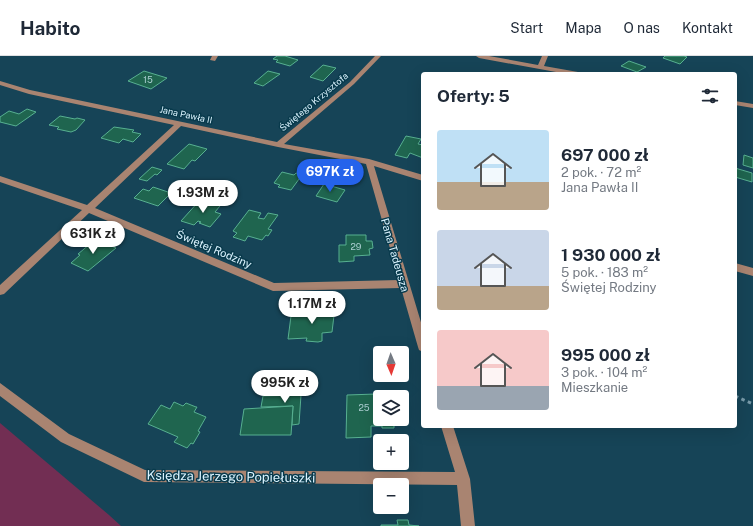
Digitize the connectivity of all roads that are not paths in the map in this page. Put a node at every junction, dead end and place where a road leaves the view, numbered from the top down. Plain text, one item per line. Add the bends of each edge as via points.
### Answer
1 (378, 56) edge
2 (479, 56) edge
3 (545, 56) edge
4 (540, 67) junction
5 (567, 72) edge
6 (0, 83) edge
7 (737, 102) edge
8 (753, 106) edge
9 (179, 124) junction
10 (278, 145) junction
11 (369, 162) junction
12 (421, 177) edge
13 (0, 179) edge
14 (89, 209) junction
15 (737, 268) edge
16 (753, 272) edge
17 (404, 284) junction
18 (0, 291) edge
19 (421, 341) edge
20 (0, 389) edge
21 (448, 428) edge
22 (463, 479) junction
23 (468, 526) edge

1 - 10 street, Świętego Krzysztofa via 352,83
2 - 4 street
3 - 4 street
4 - 5 street
6 - 9 street, Jana Pawła II via 29,92
7 - 8 street
9 - 10 street, Jana Pawła II
9 - 14 street
10 - 11 street, Jana Pawła II
11 - 12 street, Jana Pawła II
11 - 17 street, Pana Tadeusza
13 - 14 street, Świętej Rodziny
14 - 17 street, Świętej Rodziny via 273,287
14 - 18 street
15 - 16 street
17 - 19 street, Pana Tadeusza
20 - 22 street, Księdza Jerzego Popiełuszki via 65,438 144,476
21 - 22 street
22 - 23 street

